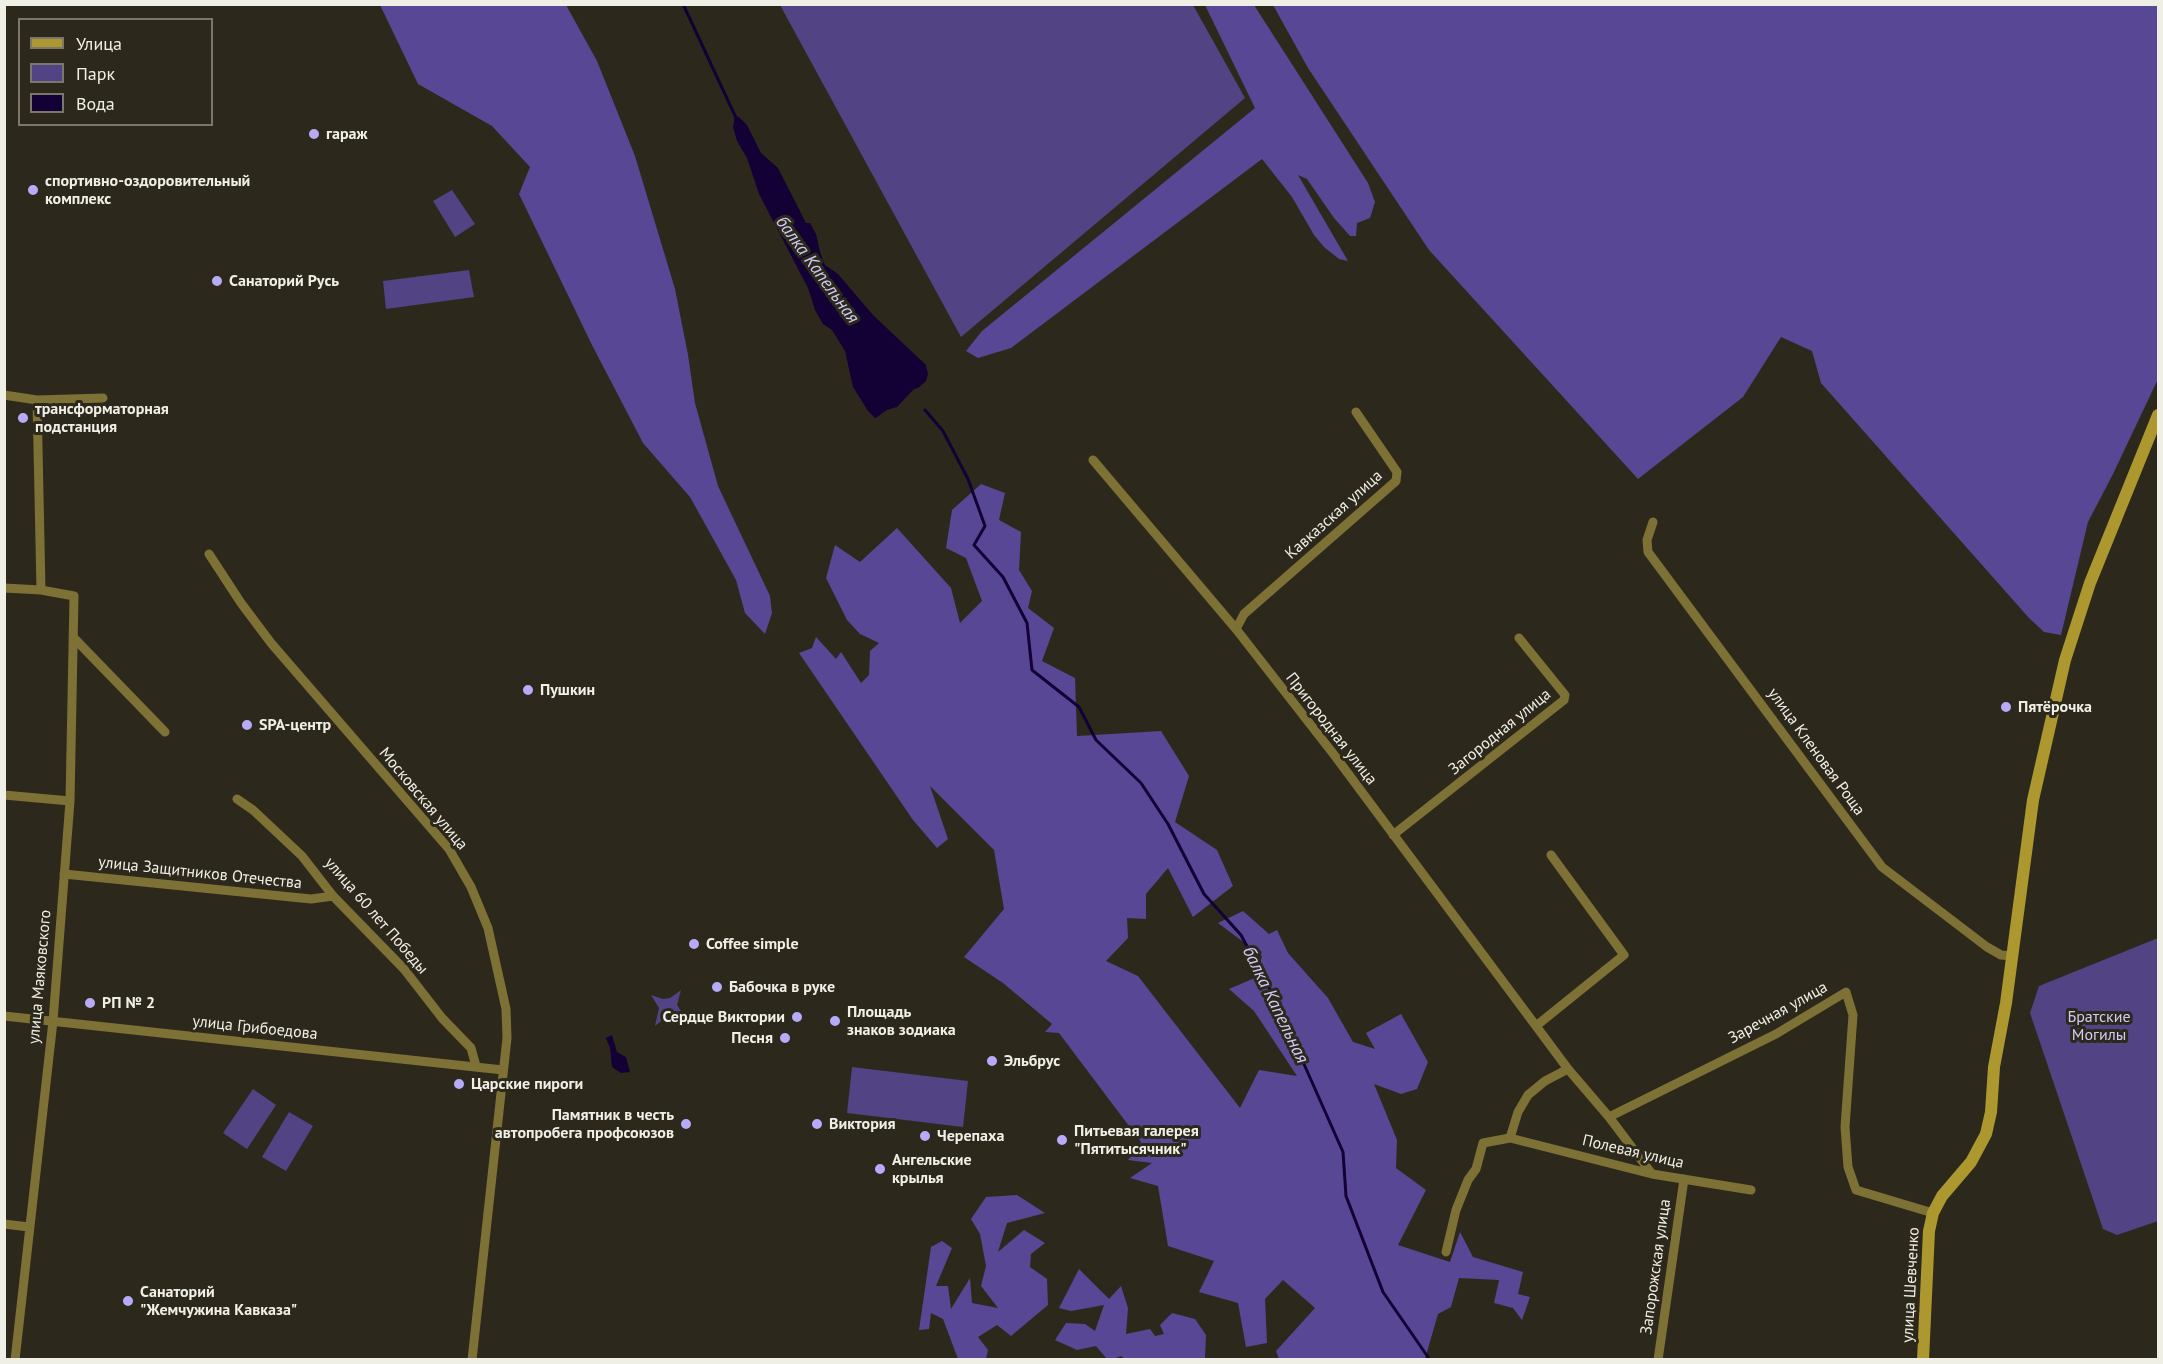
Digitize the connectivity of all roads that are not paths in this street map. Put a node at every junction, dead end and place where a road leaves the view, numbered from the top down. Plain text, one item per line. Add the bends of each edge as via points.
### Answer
1 (4, 395) edge
2 (103, 398) dead end
3 (37, 400) junction
4 (1356, 412) dead end
5 (2158, 415) edge
6 (1093, 459) dead end
7 (1653, 522) dead end
8 (209, 554) dead end
9 (4, 588) edge
10 (40, 590) junction
11 (1236, 629) junction
12 (73, 637) junction
13 (1519, 639) dead end
14 (165, 732) dead end
15 (4, 795) edge
16 (237, 799) dead end
17 (70, 801) junction
18 (1393, 835) junction
19 (1551, 855) dead end
20 (64, 874) junction
21 (333, 896) junction
22 (2012, 956) junction
23 (4, 1016) edge
24 (53, 1021) junction
25 (1536, 1026) junction
26 (476, 1066) junction
27 (1568, 1069) junction
28 (503, 1070) junction
29 (1610, 1117) junction
30 (1510, 1138) junction
31 (1652, 1174) junction
32 (1684, 1179) junction
33 (1751, 1190) dead end
34 (1933, 1213) junction
35 (4, 1224) edge
36 (29, 1227) junction
37 (1446, 1252) dead end
38 (15, 1359) edge
39 (472, 1359) edge
40 (1658, 1359) edge
41 (1923, 1359) edge

1 - 3 street
2 - 3 street
3 - 10 street
4 - 11 street, Кавказская улица via 1397,472 1396,481 1244,614
5 - 22 street via 2090,583 2065,660 2033,800
6 - 11 street, Пригородная улица
7 - 22 street, улица Кленовая Роща via 1648,552 1882,867 1987,947
8 - 28 street, Московская улица via 272,643 448,849 471,887 488,928 506,1009
9 - 10 street
10 - 12 street, улица Маяковского via 74,596
11 - 18 street, Пригородная улица
12 - 14 street
12 - 17 street, улица Маяковского
13 - 18 street, Загородная улица via 1565,695 1564,700
15 - 17 street
16 - 21 street, улица 60 лет Победы via 302,856
17 - 20 street, улица Маяковского
18 - 25 street, Пригородная улица
19 - 25 street via 1624,955
20 - 21 street, улица Защитников Отечества via 311,899
20 - 24 street, улица Маяковского
21 - 26 street, улица 60 лет Победы via 405,969 442,1018 471,1048
22 - 34 street via 1986,1134 1971,1162
23 - 24 street, улица Грибоедова
24 - 26 street, улица Грибоедова
24 - 36 street, улица Маяковского
25 - 27 street, Пригородная улица
26 - 28 street, улица Грибоедова
27 - 29 street, Пригородная улица
27 - 30 street via 1528,1095
28 - 39 street, Московская улица
29 - 31 street, Пригородная улица
29 - 34 street, Заречная улица via 1776,1034 1846,992 1853,1014 1845,1127 1848,1167 1856,1190
30 - 31 street, Полевая улица
30 - 37 street via 1483,1143 1476,1169 1456,1210
31 - 32 street, Полевая улица
32 - 33 street, Полевая улица
32 - 40 street, Запорожская улица
34 - 41 street, улица Шевченко
35 - 36 street
36 - 38 street, улица Маяковского

